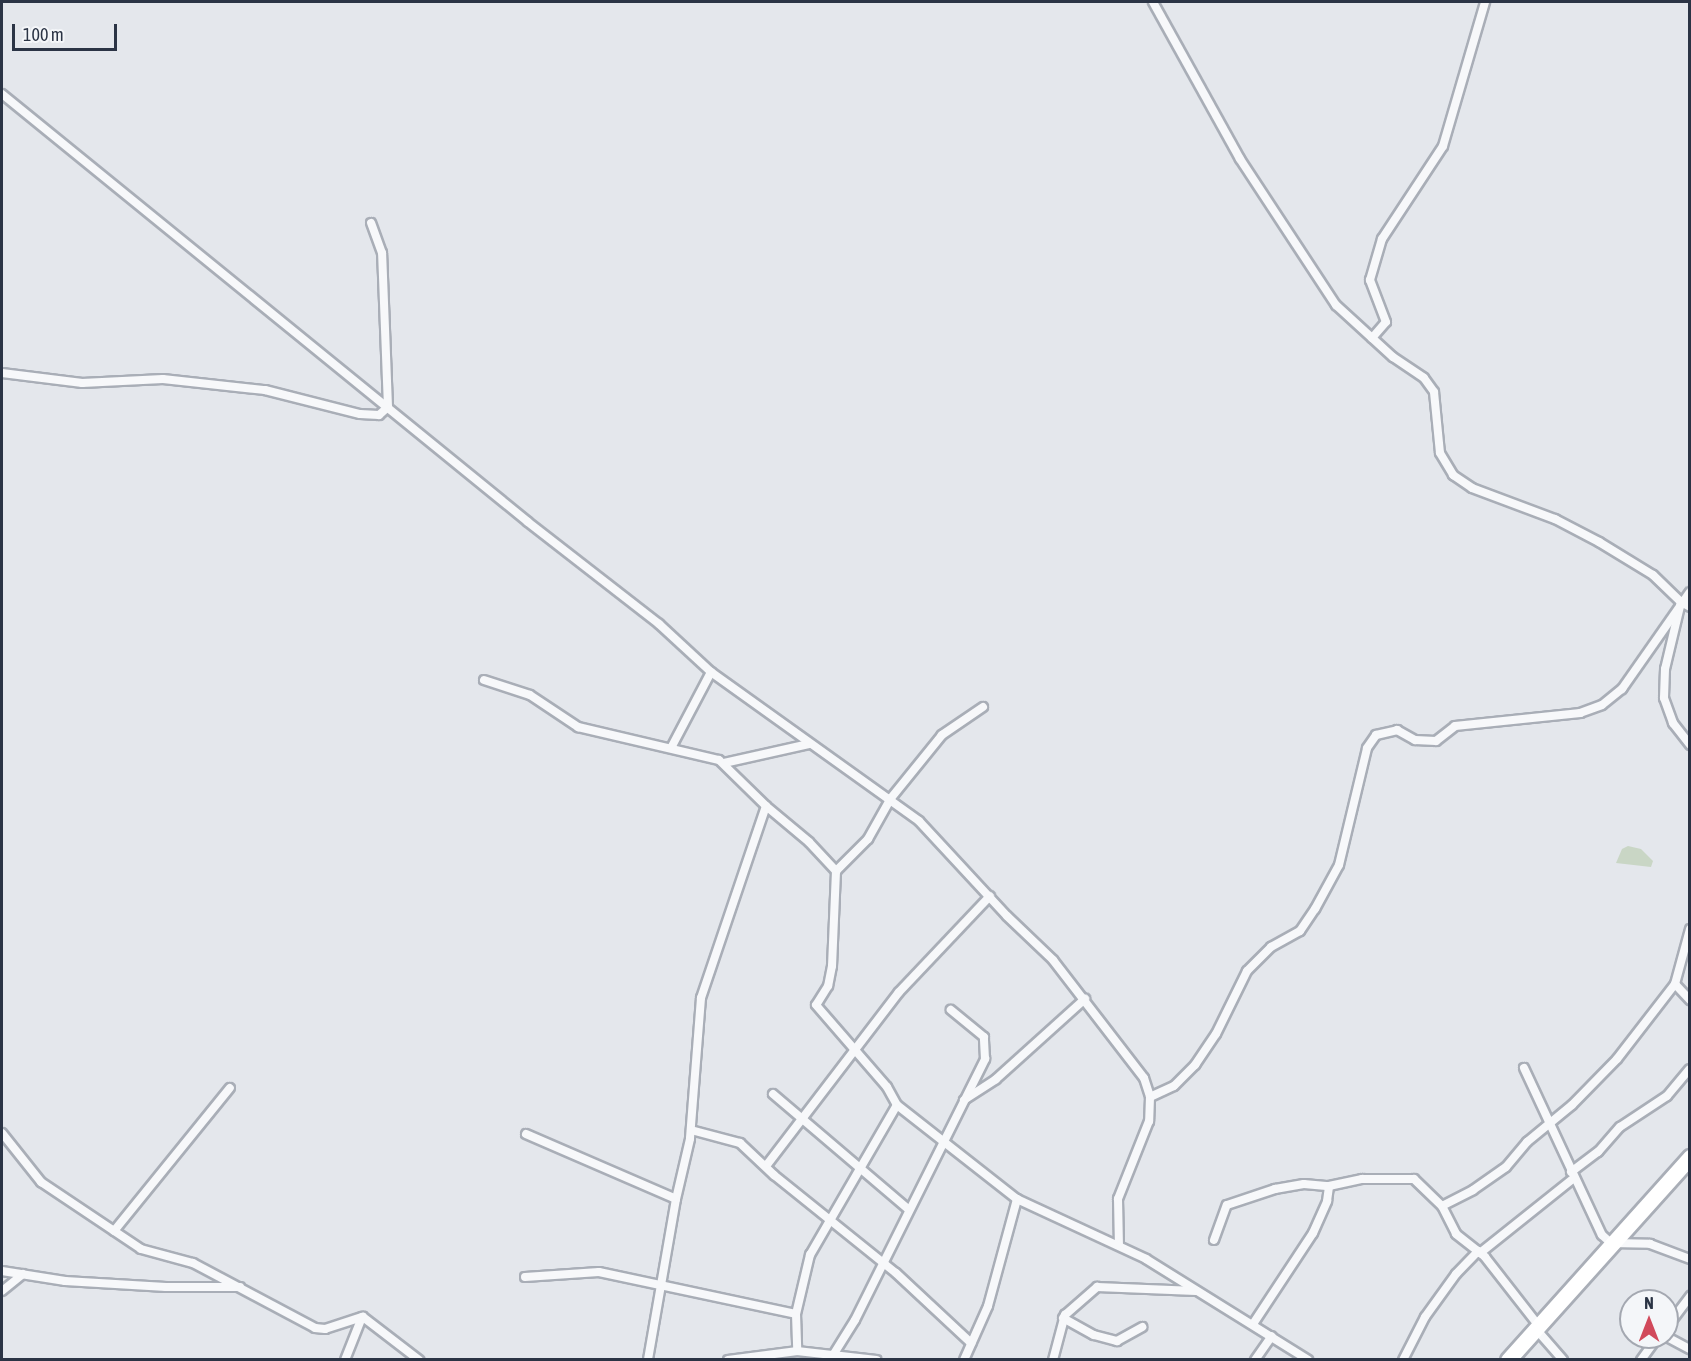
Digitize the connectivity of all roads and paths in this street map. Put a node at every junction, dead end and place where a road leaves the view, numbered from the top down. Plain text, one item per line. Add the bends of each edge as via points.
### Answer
1 (1154, 2) edge
2 (1485, 2) edge
3 (2, 94) edge
4 (371, 223) dead end
5 (1372, 338) junction
6 (2, 373) edge
7 (388, 407) junction
8 (1689, 592) edge
9 (1685, 605) edge
10 (711, 672) junction
11 (484, 680) dead end
12 (983, 707) dead end
13 (809, 744) junction
14 (1689, 745) edge
15 (671, 748) junction
16 (724, 763) junction
17 (891, 798) junction
18 (766, 806) junction
19 (836, 871) junction
20 (990, 896) junction
21 (1689, 928) edge
22 (1675, 984) junction
23 (1085, 999) junction
24 (1689, 1000) edge
25 (951, 1010) dead end
26 (854, 1051) junction
27 (1524, 1068) dead end
28 (1689, 1069) edge
29 (230, 1088) dead end
30 (773, 1094) dead end
31 (1150, 1097) junction
32 (961, 1102) junction
33 (897, 1105) junction
34 (800, 1118) junction
35 (1548, 1124) junction
36 (691, 1130) junction
37 (2, 1132) edge
38 (526, 1134) dead end
39 (941, 1142) junction
40 (1689, 1158) edge
41 (766, 1166) junction
42 (861, 1171) junction
43 (1572, 1175) junction
44 (1329, 1186) junction
45 (676, 1199) junction
46 (1017, 1199) junction
47 (1442, 1206) junction
48 (908, 1209) junction
49 (832, 1220) junction
50 (114, 1231) junction
51 (1215, 1240) dead end
52 (1611, 1244) junction
53 (1119, 1245) junction
54 (1479, 1252) junction
55 (1689, 1258) edge
56 (883, 1261) junction
57 (2, 1270) edge
58 (22, 1274) junction
59 (525, 1277) dead end
60 (663, 1285) junction
61 (243, 1287) junction
62 (2, 1290) edge
63 (1200, 1291) junction
64 (1689, 1296) edge
65 (1679, 1310) edge
66 (796, 1314) junction
67 (362, 1317) junction
68 (1063, 1318) junction
69 (1253, 1324) junction
70 (1142, 1327) dead end
71 (1537, 1327) junction
72 (1272, 1336) junction
73 (971, 1343) junction
74 (797, 1351) junction
75 (833, 1356) edge
76 (345, 1359) edge
77 (419, 1359) edge
78 (648, 1359) edge
79 (728, 1359) edge
80 (876, 1359) edge
81 (964, 1359) edge
82 (1053, 1359) edge
83 (1255, 1359) edge
84 (1308, 1359) edge
85 (1403, 1359) edge
86 (1508, 1359) edge
87 (1563, 1359) edge

1 - 5 street via 1240,159 1336,305
2 - 5 street via 1443,146 1383,239 1370,280 1386,322
3 - 7 street
4 - 7 street via 382,253
5 - 9 street via 1424,378 1434,392 1440,453 1453,475 1482,492 1555,519 1599,542 1653,575
6 - 7 street via 82,383 163,379 265,390 360,414 379,414
7 - 10 street via 659,624
8 - 9 street
9 - 14 street via 1665,669 1664,698 1673,723
9 - 31 street via 1622,689 1602,705 1580,713 1455,726 1436,741 1415,740 1397,730 1376,735 1367,748 1339,865 1315,909 1300,931 1271,947 1247,971 1216,1035 1195,1065 1174,1086
10 - 13 street
10 - 15 street
11 - 15 street via 530,695 578,727
12 - 17 street via 946,730
13 - 16 street
13 - 17 street
15 - 16 street
16 - 18 street
17 - 19 street via 868,839
17 - 20 street via 919,821
18 - 19 street
18 - 36 street via 700,998
19 - 26 street via 832,966 828,986 816,1005
20 - 23 street
20 - 26 street via 899,992
21 - 22 street
22 - 24 street
22 - 35 street via 1617,1059 1572,1106
23 - 31 street via 1144,1078
23 - 32 street via 996,1079
25 - 32 street via 977,1029 987,1046 985,1059
26 - 33 street via 887,1087
26 - 34 street
27 - 35 street
28 - 43 street via 1667,1096 1620,1128
29 - 50 street
30 - 34 street
31 - 53 street via 1149,1121 1118,1199
32 - 39 street
33 - 39 street
33 - 42 street
34 - 41 street
34 - 42 street
35 - 43 street
35 - 47 street via 1506,1167
36 - 41 street via 740,1143
36 - 45 street
37 - 50 street via 38,1179
38 - 45 street
39 - 46 street
39 - 48 street
40 - 52 highway
41 - 49 street
42 - 48 street
42 - 49 street
43 - 52 street via 1598,1228
43 - 54 street
44 - 47 street via 1346,1180 1414,1179
44 - 51 street via 1285,1187 1227,1205
44 - 69 street via 1313,1233
45 - 60 street
46 - 53 street
46 - 73 street via 988,1306
47 - 54 street via 1456,1234
48 - 56 street
49 - 56 street
49 - 66 street via 810,1255
50 - 61 street via 141,1249 193,1263
52 - 55 street via 1650,1244
52 - 71 highway
53 - 63 street
54 - 71 street
54 - 85 street via 1456,1274 1425,1317
56 - 73 street
56 - 75 street
57 - 58 street
58 - 61 street via 166,1287
58 - 62 street
59 - 60 street via 594,1272
60 - 66 street
60 - 78 street
61 - 67 street via 320,1329
63 - 68 street via 1097,1287
63 - 69 street
64 - 65 street
66 - 74 street
67 - 76 street
67 - 77 street
68 - 70 street via 1094,1335 1117,1341
68 - 82 street
69 - 72 street
71 - 86 highway
71 - 87 street
72 - 83 street
72 - 84 street
73 - 81 street
74 - 75 street
74 - 79 street
75 - 80 street

